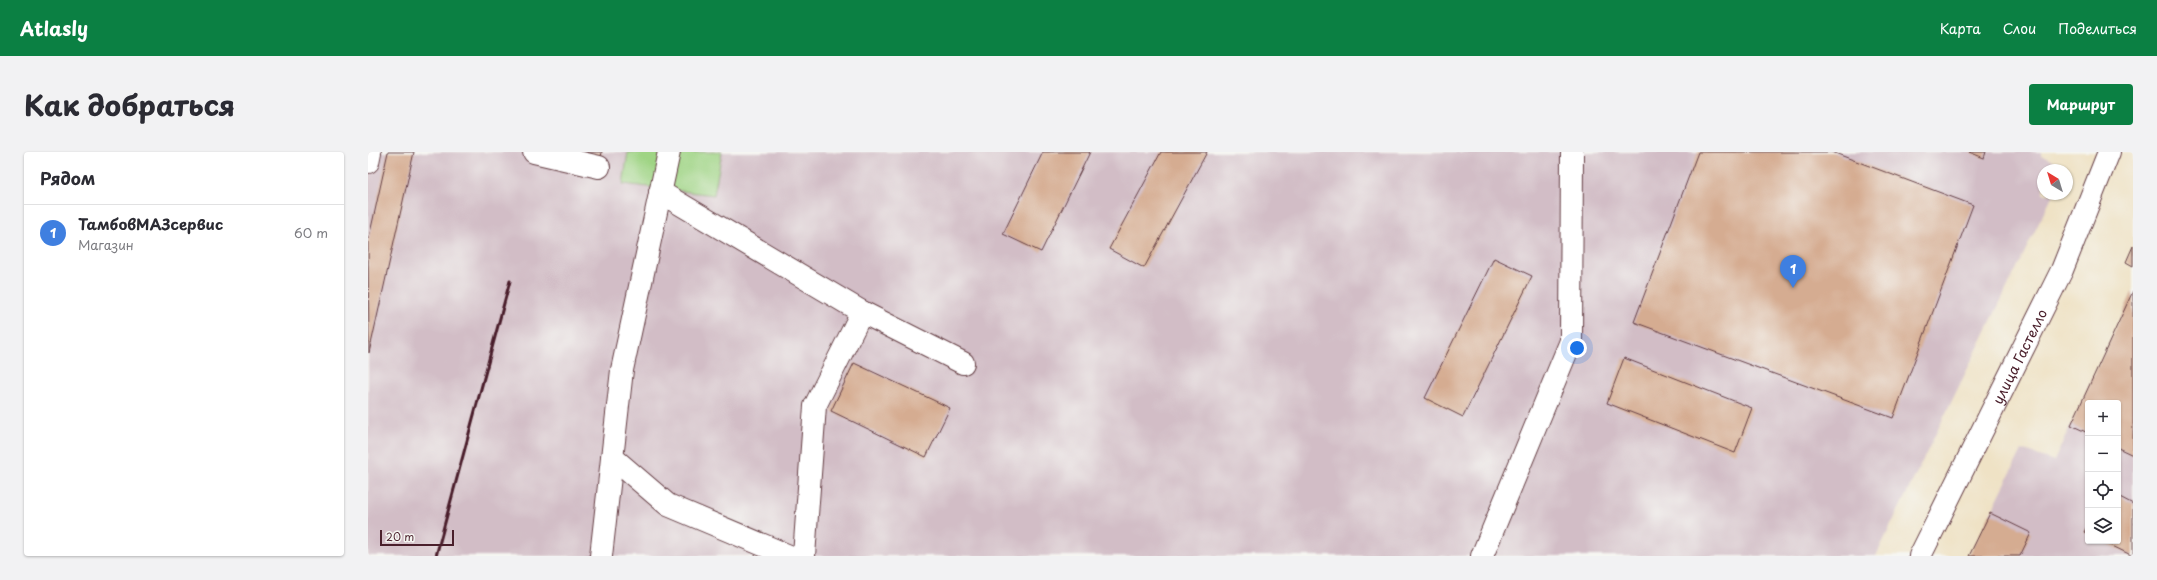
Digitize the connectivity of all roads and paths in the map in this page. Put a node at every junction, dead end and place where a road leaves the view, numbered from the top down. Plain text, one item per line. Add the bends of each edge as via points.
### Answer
1 (370, 152) edge
2 (534, 152) edge
3 (669, 152) edge
4 (1572, 152) edge
5 (2104, 155) edge
6 (368, 162) edge
7 (599, 167) dead end
8 (660, 192) junction
9 (862, 312) junction
10 (963, 363) dead end
11 (612, 457) junction
12 (601, 556) edge
13 (789, 556) edge
14 (804, 556) edge
15 (1482, 556) edge
16 (1920, 556) edge

1 - 6 street
2 - 7 street
3 - 8 street
4 - 15 street via 1571,341
5 - 16 street, улица Гастелло via 2062,270
8 - 9 street
8 - 11 street via 622,370
9 - 10 street
9 - 14 street via 815,406
11 - 12 street
11 - 13 street via 668,505

